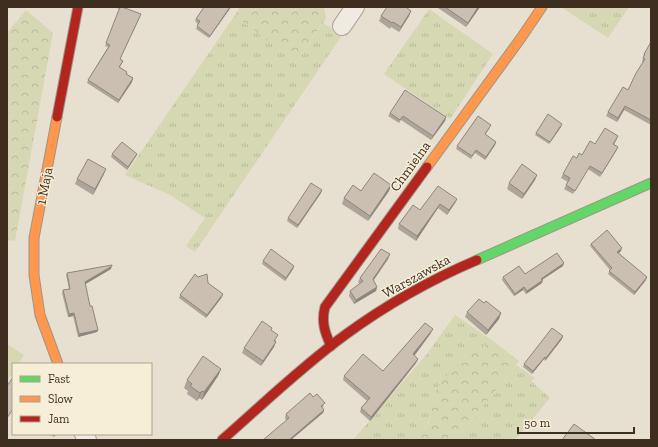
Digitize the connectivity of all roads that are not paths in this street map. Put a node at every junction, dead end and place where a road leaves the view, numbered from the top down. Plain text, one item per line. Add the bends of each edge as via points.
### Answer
1 (78, 7) edge
2 (355, 7) edge
3 (542, 7) edge
4 (342, 26) dead end
5 (651, 183) edge
6 (331, 346) junction
7 (58, 363) edge
8 (222, 440) edge

1 - 7 street, 1 Maja via 34,238 34,276 40,315
2 - 4 street
3 - 6 street, Chmielna via 325,307 322,317
5 - 6 street, Warszawska via 447,273 395,303
6 - 8 street, Warszawska

